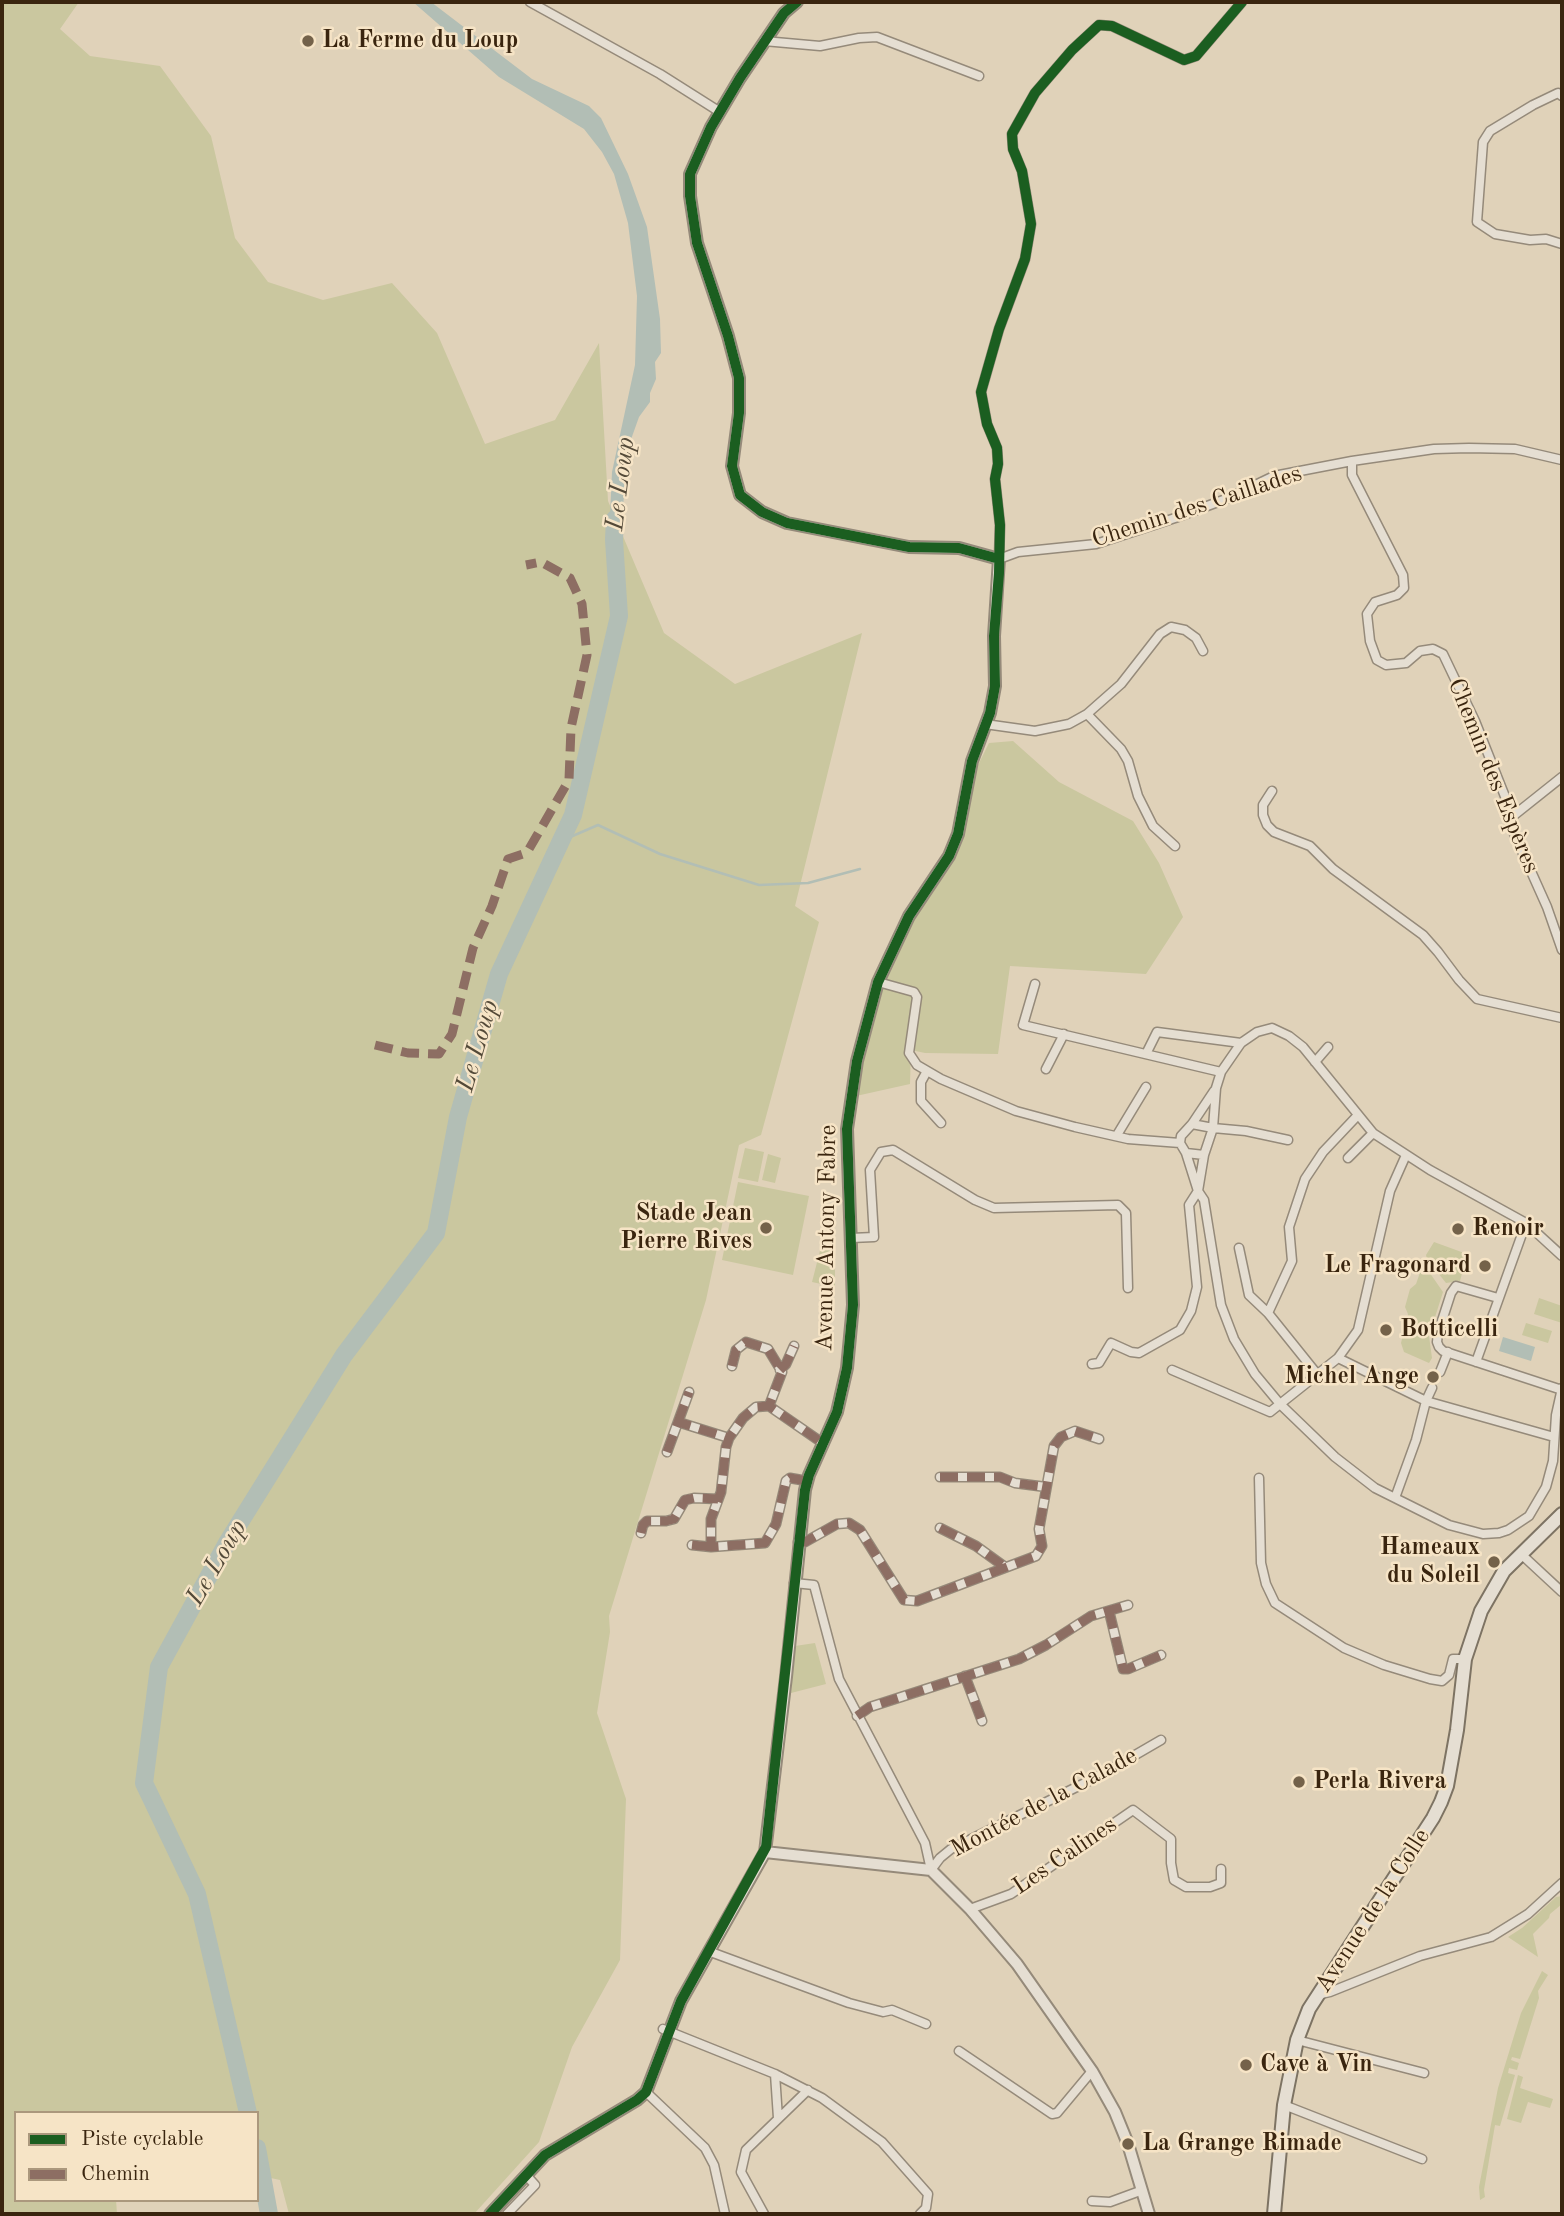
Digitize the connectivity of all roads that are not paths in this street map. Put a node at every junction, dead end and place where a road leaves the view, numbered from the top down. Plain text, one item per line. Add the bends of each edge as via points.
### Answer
1 (530, 2) edge
2 (797, 2) edge
3 (1242, 2) edge
4 (764, 41) junction
5 (979, 76) dead end
6 (1562, 96) edge
7 (720, 112) junction
8 (1562, 244) edge
9 (1562, 460) edge
10 (1352, 461) junction
11 (991, 557) junction
12 (1203, 651) dead end
13 (1087, 714) junction
14 (985, 724) junction
15 (1562, 777) edge
16 (1272, 791) dead end
17 (1508, 820) junction
18 (1175, 846) dead end
19 (1562, 950) edge
20 (878, 982) junction
21 (1035, 984) dead end
22 (1562, 1018) edge
23 (1064, 1034) junction
24 (1241, 1043) junction
25 (1328, 1047) dead end
26 (1146, 1054) junction
27 (1315, 1062) junction
28 (1046, 1069) dead end
29 (927, 1071) junction
30 (1221, 1072) junction
31 (1146, 1087) dead end
32 (1216, 1088) junction
33 (1358, 1115) junction
34 (941, 1123) dead end
35 (1192, 1124) junction
36 (1213, 1128) junction
37 (1373, 1133) junction
38 (1118, 1135) junction
39 (1288, 1140) dead end
40 (1180, 1143) junction
41 (1186, 1153) junction
42 (1205, 1155) junction
43 (1406, 1155) junction
44 (1348, 1158) dead end
45 (1198, 1191) junction
46 (1526, 1223) junction
47 (851, 1238) junction
48 (1239, 1248) dead end
49 (1562, 1256) edge
50 (1128, 1288) dead end
51 (1498, 1298) junction
52 (1269, 1312) junction
53 (794, 1346) dead end
54 (1448, 1352) junction
55 (1338, 1359) junction
56 (1476, 1362) junction
57 (1092, 1364) dead end
58 (732, 1366) dead end
59 (780, 1370) junction
60 (1172, 1370) dead end
61 (1440, 1372) dead end
62 (1317, 1374) junction
63 (1432, 1388) dead end
64 (1562, 1389) edge
65 (689, 1392) dead end
66 (1426, 1401) junction
67 (1280, 1404) junction
68 (769, 1406) junction
69 (678, 1422) junction
70 (1554, 1437) junction
71 (729, 1438) junction
72 (1099, 1439) dead end
73 (824, 1444) junction
74 (667, 1452) dead end
75 (940, 1477) dead end
76 (1259, 1478) dead end
77 (807, 1481) junction
78 (1046, 1487) junction
79 (1395, 1498) junction
80 (718, 1499) junction
81 (1562, 1514) edge
82 (940, 1528) dead end
83 (641, 1533) dead end
84 (798, 1542) junction
85 (692, 1545) dead end
86 (711, 1547) junction
87 (1521, 1554) junction
88 (1005, 1567) junction
89 (794, 1583) junction
90 (1562, 1592) edge
91 (1128, 1605) dead end
92 (1109, 1611) junction
93 (1161, 1655) dead end
94 (1465, 1659) junction
95 (965, 1676) junction
96 (857, 1716) junction
97 (982, 1721) dead end
98 (1161, 1740) dead end
99 (765, 1852) junction
100 (1221, 1869) dead end
101 (932, 1870) junction
102 (1562, 1883) edge
103 (970, 1909) junction
104 (708, 1951) junction
105 (1317, 1995) junction
106 (926, 2024) dead end
107 (666, 2031) junction
108 (1297, 2040) junction
109 (959, 2052) dead end
110 (1092, 2071) junction
111 (1424, 2073) dead end
112 (775, 2074) junction
113 (808, 2090) junction
114 (646, 2092) junction
115 (1284, 2105) junction
116 (778, 2118) junction
117 (1422, 2159) dead end
118 (526, 2175) junction
119 (1140, 2191) junction
120 (1092, 2201) dead end
121 (489, 2214) edge
122 (507, 2214) edge
123 (725, 2214) edge
124 (764, 2214) edge
125 (920, 2214) edge
126 (1149, 2214) edge
127 (1274, 2214) edge

1 - 7 street
2 - 4 street
3 - 11 street via 1196,56 1185,60 1112,26 1099,25 1035,93 1012,134 1031,224 1025,258 981,393 998,464 1000,525
4 - 5 street via 820,46 877,37
4 - 7 street
6 - 8 street via 1558,93 1533,105 1490,131 1483,142 1476,222 1495,234
7 - 11 street via 690,174 690,197 697,243 739,378 732,466 740,495 787,523 909,547 959,548
9 - 10 street, Chemin des Caillades via 1515,449 1469,448
10 - 11 street, Chemin des Caillades via 1274,476 1226,499 1096,544
10 - 17 street, Chemin des Espères via 1352,475 1403,575 1404,589 1375,602 1367,614 1377,660 1386,665 1406,663 1420,651 1433,649 1443,654 1506,799
11 - 14 street, Avenue Antony Fabre via 995,686
12 - 13 street via 1196,638 1171,627 1160,634 1121,684
13 - 14 street via 1069,724 1035,731
13 - 18 street via 1121,750 1153,825
14 - 20 street, Avenue Antony Fabre via 950,856 909,916
15 - 17 street
16 - 22 street via 1263,805 1267,825 1310,846 1333,869 1423,935 1477,999
17 - 19 street, Chemin des Espères
20 - 29 street via 914,992 917,997 909,1053
20 - 47 street, Avenue Antony Fabre via 857,1061 848,1129
21 - 23 street via 1023,1025
23 - 26 street
23 - 28 street
24 - 26 street via 1157,1032
24 - 27 street via 1272,1028 1303,1047
24 - 30 street
25 - 27 street
26 - 30 street
27 - 33 street
29 - 34 street via 921,1082 921,1101
29 - 38 street via 1016,1111
30 - 32 street
31 - 38 street
32 - 35 street
32 - 36 street
33 - 37 street
33 - 52 street via 1305,1179 1289,1227 1292,1261
35 - 36 street
35 - 40 street
36 - 39 street
36 - 42 street
37 - 43 street
37 - 44 street
38 - 40 street
40 - 41 street
41 - 42 street
41 - 45 street
42 - 45 street
43 - 46 street
43 - 55 street via 1390,1191 1358,1330
45 - 57 street via 1189,1205 1197,1287 1180,1330 1139,1353 1111,1343 1099,1363
45 - 67 street via 1204,1200 1222,1305 1234,1339
46 - 49 street
46 - 51 street
47 - 50 street via 874,1237 870,1170 881,1152 893,1150 994,1208 1118,1205 1126,1213
47 - 73 street, Avenue Antony Fabre via 853,1304 847,1368
48 - 52 street via 1249,1295
51 - 54 street via 1459,1286 1454,1289 1437,1338 1439,1347
51 - 56 street
52 - 62 street
53 - 59 street
54 - 56 street
54 - 61 street
55 - 62 street
55 - 66 street
56 - 64 street
58 - 59 street via 736,1350 746,1342 768,1349
59 - 68 street
60 - 67 street via 1264,1411
62 - 67 street
63 - 66 street
64 - 70 street
65 - 69 street
66 - 70 street
66 - 79 street
67 - 79 street via 1356,1475
68 - 71 street via 756,1407
68 - 73 street
69 - 71 street
69 - 74 street
70 - 79 street via 1553,1461 1542,1497 1529,1516 1508,1530 1483,1534 1449,1525
71 - 80 street
72 - 78 street via 1075,1431 1061,1437 1054,1446
73 - 77 street, Avenue Antony Fabre
75 - 78 street via 1000,1477
76 - 94 street via 1261,1563 1275,1603 1344,1648 1430,1679 1442,1681 1449,1675 1453,1659
77 - 84 street, Avenue Antony Fabre
77 - 86 street via 786,1481 776,1524 765,1543
78 - 88 street via 1039,1529 1042,1546 1036,1556
80 - 83 street via 685,1500 674,1519 648,1521
80 - 86 street via 711,1519
81 - 87 main road, Avenue de la Colle
82 - 88 street
84 - 88 street via 849,1523 860,1530 904,1600 917,1601
84 - 89 street, Avenue Antony Fabre
85 - 86 street
87 - 90 street
87 - 94 main road, Avenue de la Colle via 1496,1582
89 - 96 street via 814,1585 839,1679
89 - 99 street, Avenue Antony Fabre
91 - 92 street
92 - 93 street via 1123,1669
92 - 95 street via 1091,1616 1019,1659
94 - 105 main road, Avenue de la Colle via 1457,1730 1441,1802
95 - 96 street via 870,1707
95 - 97 street
96 - 101 street via 925,1843
98 - 101 street, Montée de la Calade via 1100,1776 951,1849
99 - 101 street
99 - 104 street
100 - 103 street, Les Calines via 1221,1883 1210,1887 1186,1887 1174,1880 1171,1839 1133,1810 1011,1894
101 - 103 street
102 - 105 street via 1528,1914 1491,1937 1420,1956
103 - 110 street via 1017,1964
104 - 106 street via 849,2003 892,2010
104 - 107 street
105 - 108 main road, Avenue de la Colle
107 - 112 street
107 - 114 street
108 - 111 street
108 - 115 main road, Avenue de la Colle
109 - 110 street via 1052,2114
110 - 119 street via 1128,2144
112 - 113 street
112 - 116 street
113 - 116 street
113 - 125 street via 882,2142 928,2194
114 - 118 street via 555,2148
114 - 123 street via 705,2148 715,2165
115 - 117 street
115 - 127 main road, Avenue de la Colle
116 - 124 street via 746,2150 741,2172
118 - 121 street
118 - 122 street via 535,2185
119 - 120 street via 1110,2203
119 - 126 street

